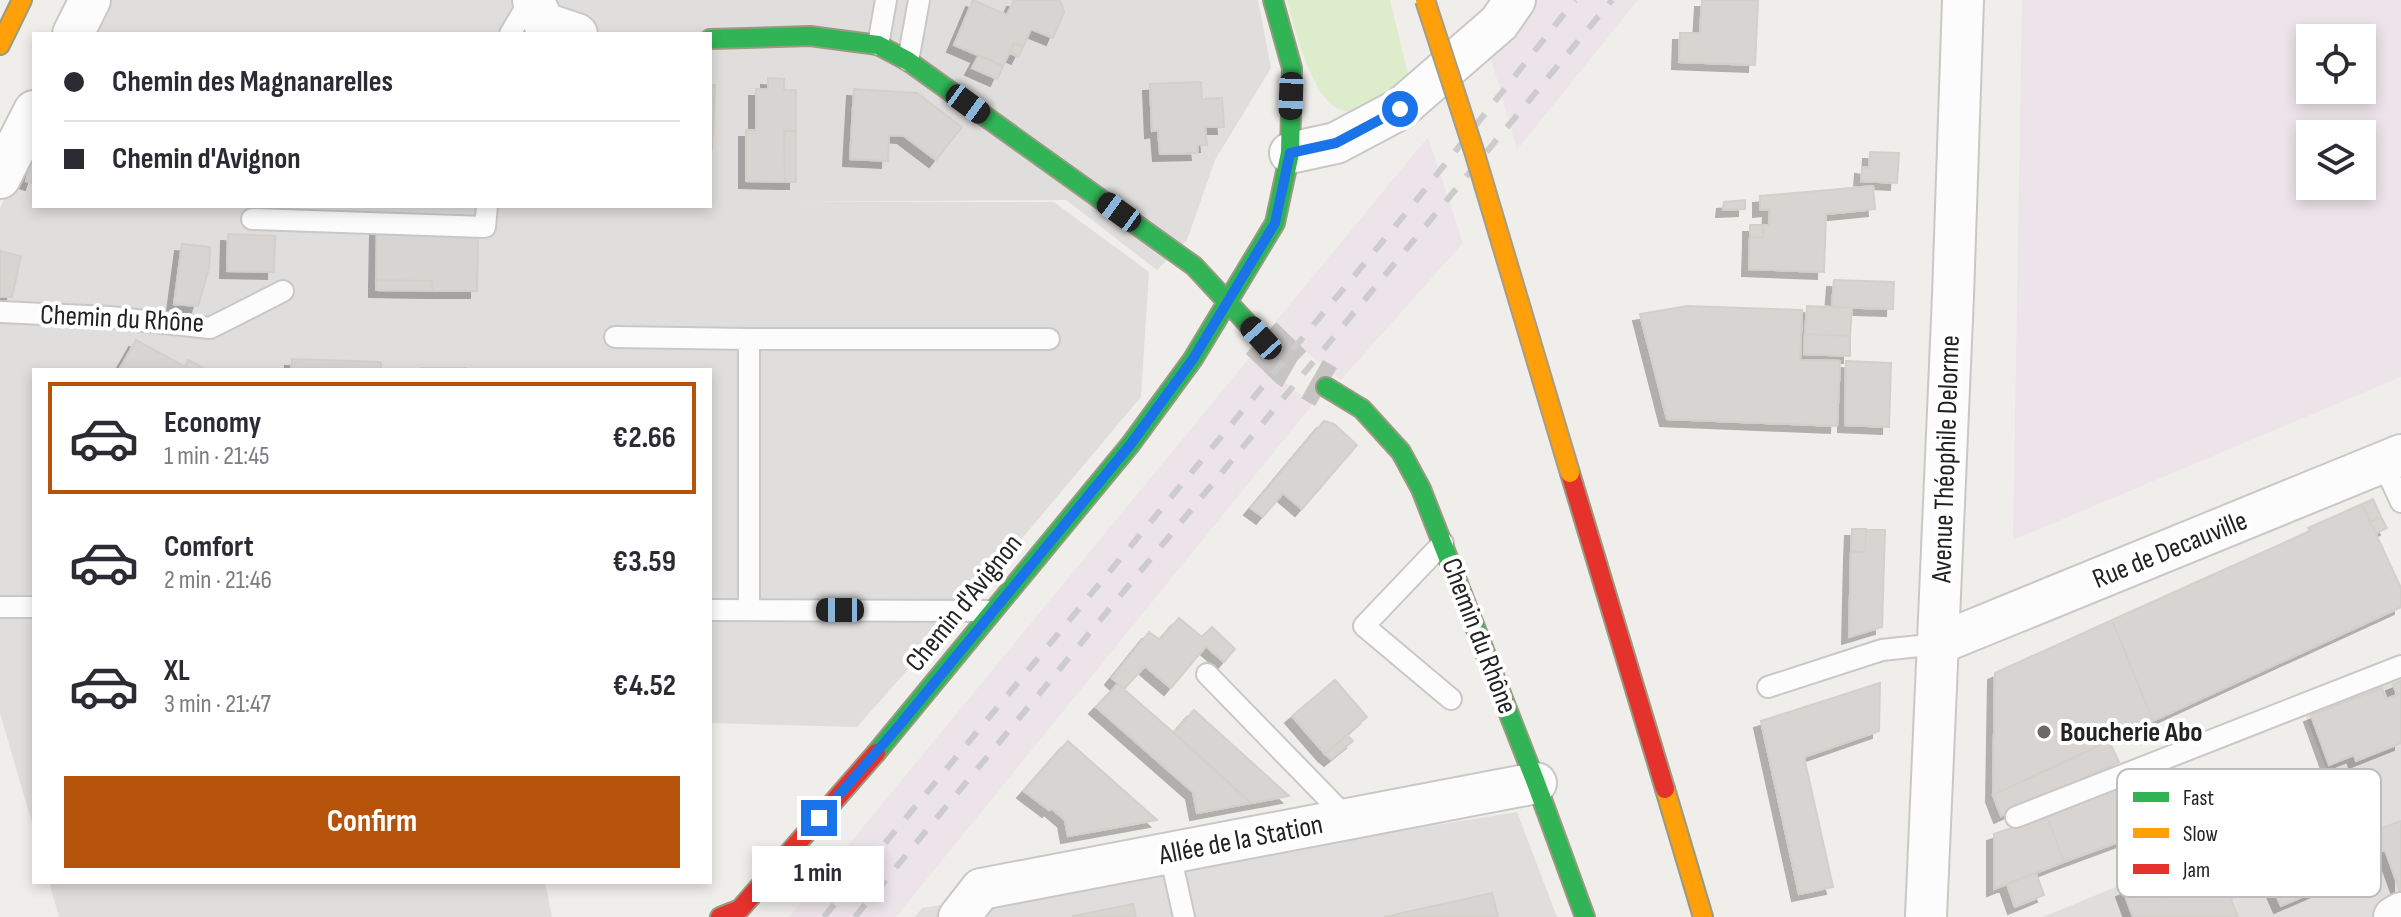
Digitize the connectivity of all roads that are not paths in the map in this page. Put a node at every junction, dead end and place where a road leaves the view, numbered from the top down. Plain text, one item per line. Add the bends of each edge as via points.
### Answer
1 (22, 0) edge
2 (90, 0) edge
3 (532, 0) edge
4 (886, 0) edge
5 (919, 0) edge
6 (1273, 0) edge
7 (1425, 0) edge
8 (1515, 0) edge
9 (1963, 0) edge
10 (74, 32) edge
11 (511, 32) edge
12 (571, 32) edge
13 (712, 39) edge
14 (0, 45) edge
15 (878, 45) junction
16 (908, 61) junction
17 (32, 115) edge
18 (1290, 153) junction
19 (0, 178) edge
20 (487, 208) edge
21 (252, 219) dead end
22 (283, 291) dead end
23 (1228, 302) junction
24 (0, 312) edge
25 (615, 337) dead end
26 (1261, 338) tunnel mouth
27 (749, 339) junction
28 (1049, 339) dead end
29 (1326, 387) tunnel mouth
30 (2392, 459) edge
31 (2401, 502) edge
32 (1443, 543) junction
33 (1, 607) edge
34 (32, 607) edge
35 (712, 610) edge
36 (749, 610) junction
37 (993, 611) junction
38 (1938, 644) junction
39 (2401, 666) edge
40 (1207, 674) dead end
41 (1768, 687) dead end
42 (1451, 699) dead end
43 (2138, 769) edge
44 (2117, 777) edge
45 (1536, 783) junction
46 (2016, 817) dead end
47 (1348, 819) junction
48 (1170, 854) junction
49 (2401, 913) edge
50 (720, 917) edge
51 (959, 917) edge
52 (1184, 917) edge
53 (1585, 917) edge
54 (1703, 917) edge
55 (1926, 917) edge
56 (2394, 917) edge

1 - 14 main road
2 - 10 street
3 - 11 lane
3 - 12 street via 544,23
4 - 15 lane
5 - 16 lane
6 - 18 main road, Chemin d'Avignon via 1292,68
7 - 54 main road, bridge
8 - 18 street via 1499,23 1400,109 1336,143
9 - 38 street, Avenue Théophile Delorme
13 - 15 main road via 810,36
15 - 16 main road
16 - 23 main road via 1194,266
17 - 19 street
18 - 23 main road, Chemin d'Avignon via 1275,223
20 - 21 lane via 485,227
22 - 24 lane, Chemin du Rhône via 210,328
23 - 26 main road
23 - 37 main road, Chemin d'Avignon via 1130,445
25 - 27 lane
27 - 28 lane
27 - 36 lane
29 - 32 main road, Chemin du Rhône via 1362,409 1401,452
30 - 31 lane
30 - 38 street, Rue de Decauville
32 - 42 lane via 1364,626
32 - 45 main road, Chemin du Rhône
33 - 34 lane
35 - 36 lane
36 - 37 lane
37 - 50 main road, Chemin d'Avignon via 740,909
38 - 41 lane via 1882,650
38 - 55 street, Avenue Théophile Delorme
39 - 43 lane
40 - 47 lane
44 - 46 lane
45 - 47 street, Allée de la Station
45 - 53 main road, Chemin du Rhône
47 - 48 street, Allée de la Station
48 - 51 street, Allée de la Station via 981,889
48 - 52 lane
49 - 56 street

